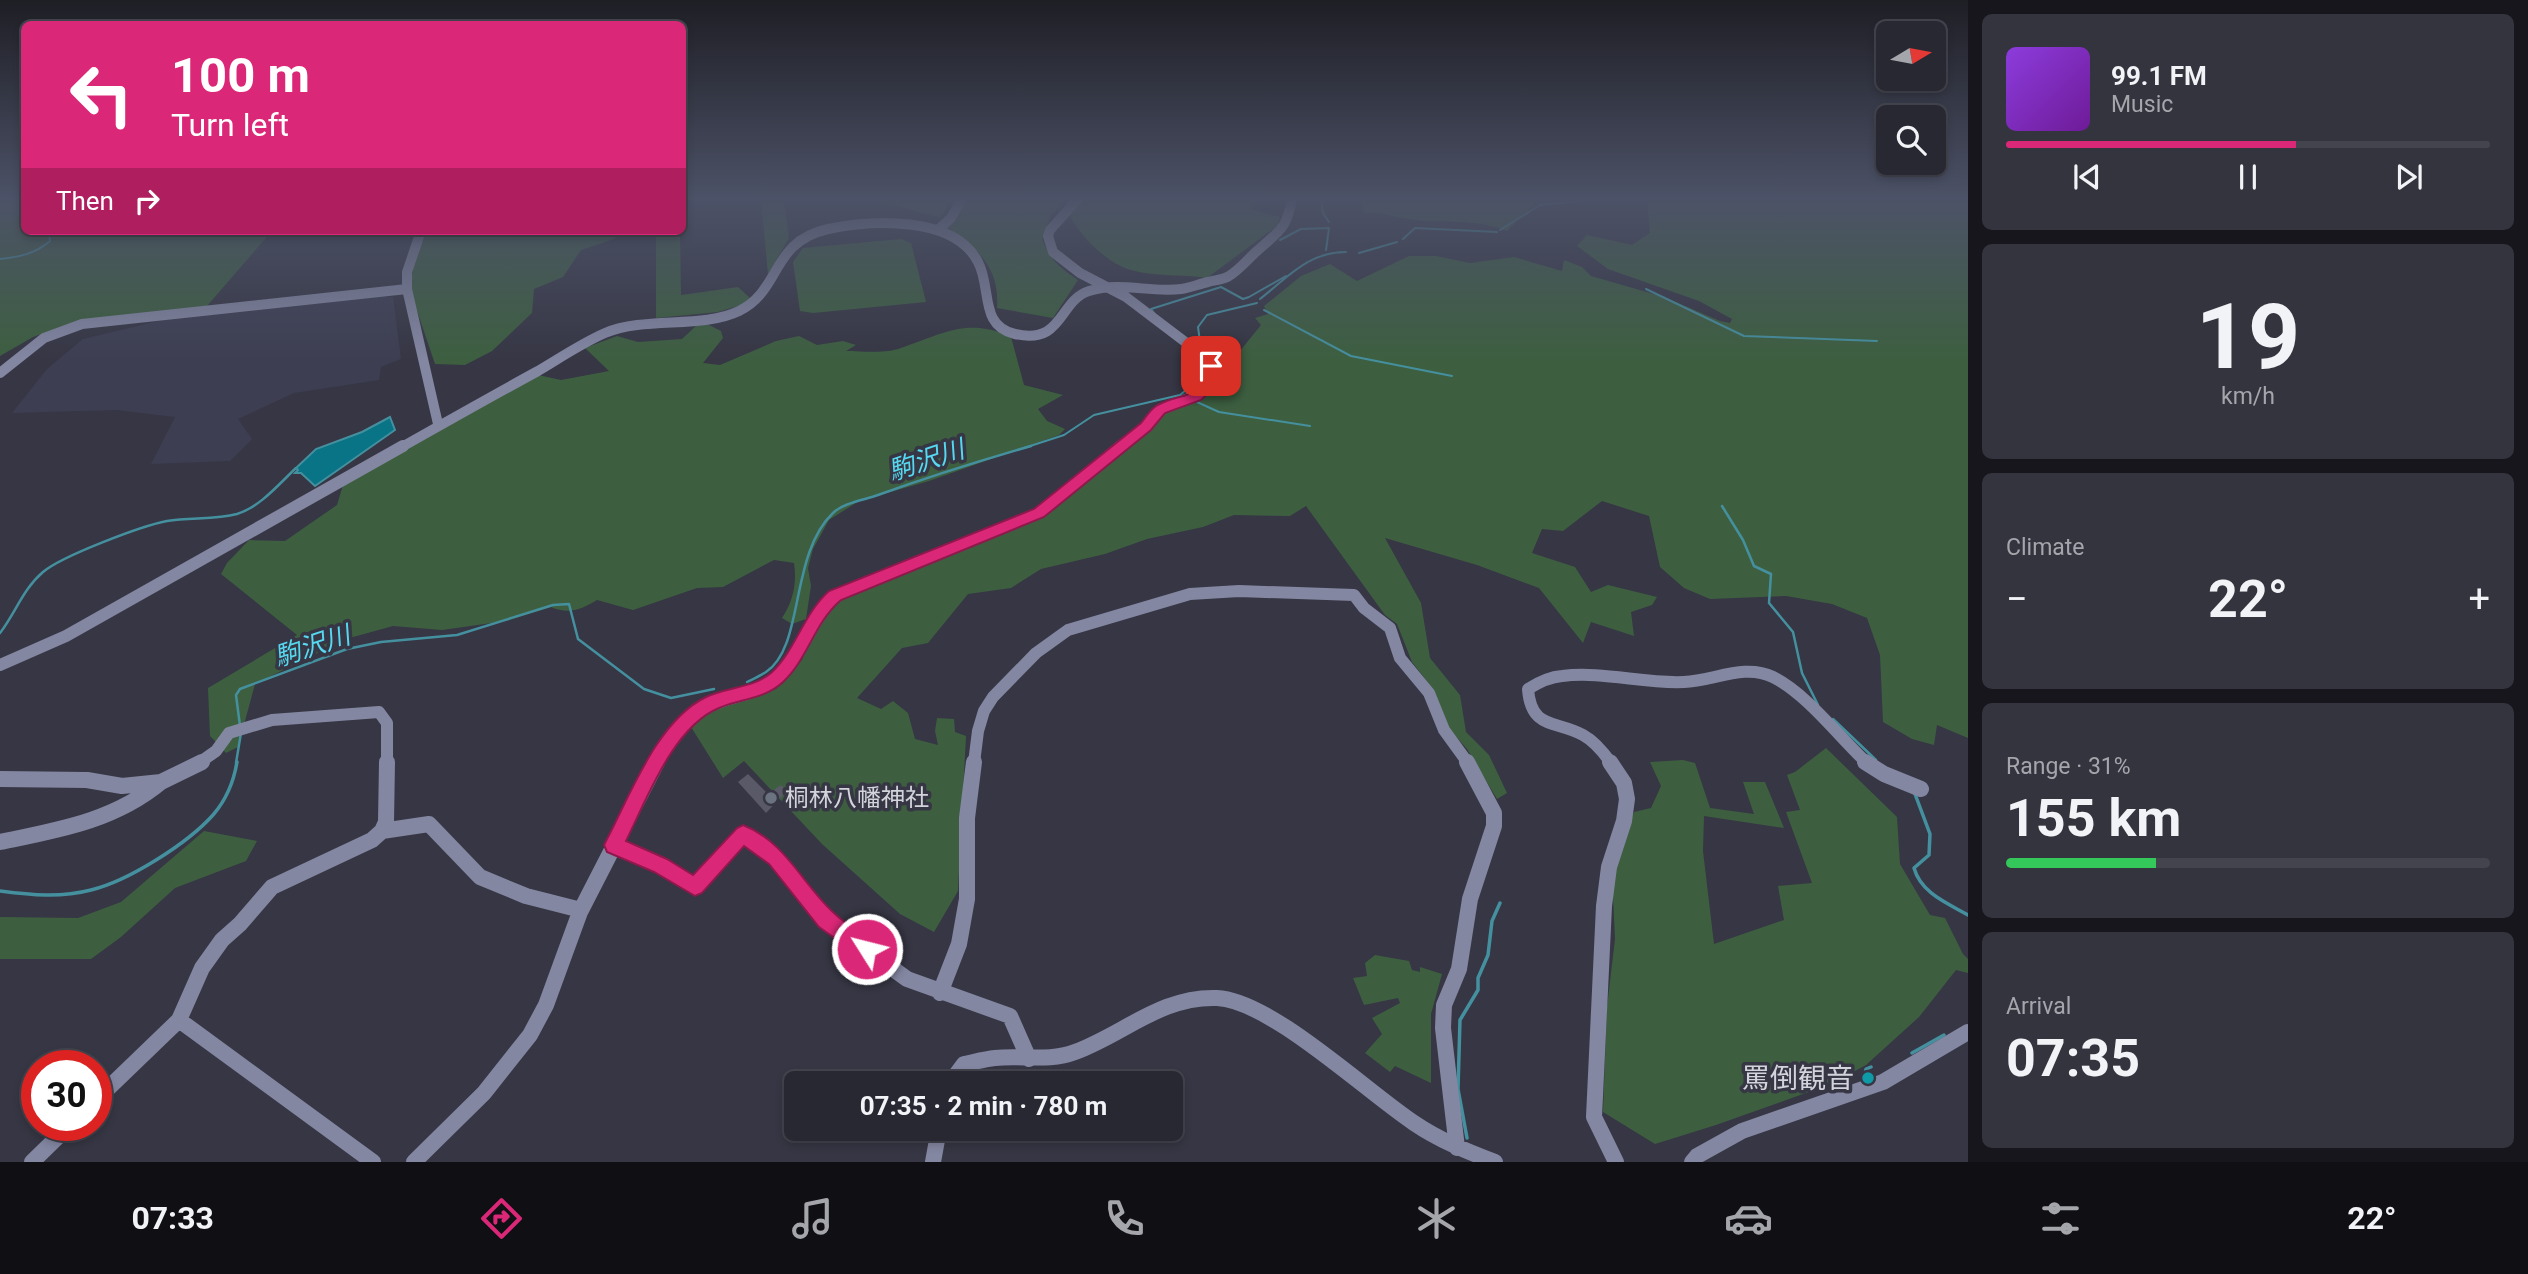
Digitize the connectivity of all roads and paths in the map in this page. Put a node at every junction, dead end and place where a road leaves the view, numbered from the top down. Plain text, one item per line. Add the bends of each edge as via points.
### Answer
1 (413, 253) edge
2 (787, 253) edge
3 (972, 253) edge
4 (1054, 253) edge
5 (1254, 253) edge
6 (1105, 286) junction
7 (407, 289) junction
8 (0, 373) edge
9 (438, 424) junction
10 (0, 665) edge
11 (0, 779) edge
12 (161, 782) junction
13 (1921, 789) dead end
14 (382, 831) junction
15 (0, 842) edge
16 (614, 845) junction
17 (581, 910) junction
18 (940, 993) junction
19 (179, 1020) junction
20 (1968, 1032) edge
21 (1029, 1059) junction
22 (959, 1071) edge
23 (112, 1085) edge
24 (54, 1141) edge
25 (937, 1141) edge
26 (1457, 1149) junction
27 (32, 1162) edge
28 (373, 1162) edge
29 (414, 1162) edge
30 (933, 1162) edge
31 (1495, 1162) edge
32 (1616, 1162) edge
33 (1692, 1162) edge

1 - 7 street
2 - 9 street via 760,297 748,307 724,317 641,324 605,333
3 - 6 street via 985,278 990,316 1007,332 1032,336 1048,332 1078,297
4 - 6 street
5 - 6 street via 1228,277 1180,289
6 - 16 street via 1205,357 1211,366 1206,388 1196,397 1160,410 1039,513 835,596 818,612 787,668 773,681 712,702 678,728
7 - 8 street via 82,324 44,338
7 - 9 street
9 - 10 street via 66,636
11 - 12 street via 87,780 121,786
12 - 14 street via 193,768 232,732 261,722 379,712 387,723 386,822
12 - 15 street via 147,796 94,821
13 - 32 street via 1866,763 1795,692 1763,673 1748,671 1684,682 1566,676 1535,682 1528,689 1535,714 1553,727 1591,741 1621,776 1626,789 1626,807 1607,875 1594,1107 1594,1117
14 - 17 street via 429,824 480,877 526,896
14 - 19 street via 372,841 272,887 202,968
16 - 17 street
16 - 18 street via 695,887 743,834 775,858 826,920 907,979
17 - 29 street via 541,1014 514,1057
18 - 21 street via 1010,1016
18 - 26 street via 958,944 966,904 967,818 978,731 993,697 1036,653 1068,630 1190,594 1354,595 1391,628 1400,658 1429,693 1444,730 1461,751 1494,813 1470,898 1459,970 1444,1005
19 - 23 street
19 - 28 street
20 - 33 street via 1882,1082 1742,1131
21 - 22 street via 996,1058 964,1064
21 - 26 street via 1075,1052 1184,999 1220,998 1289,1028 1414,1123
24 - 27 street
25 - 30 street
26 - 31 street

